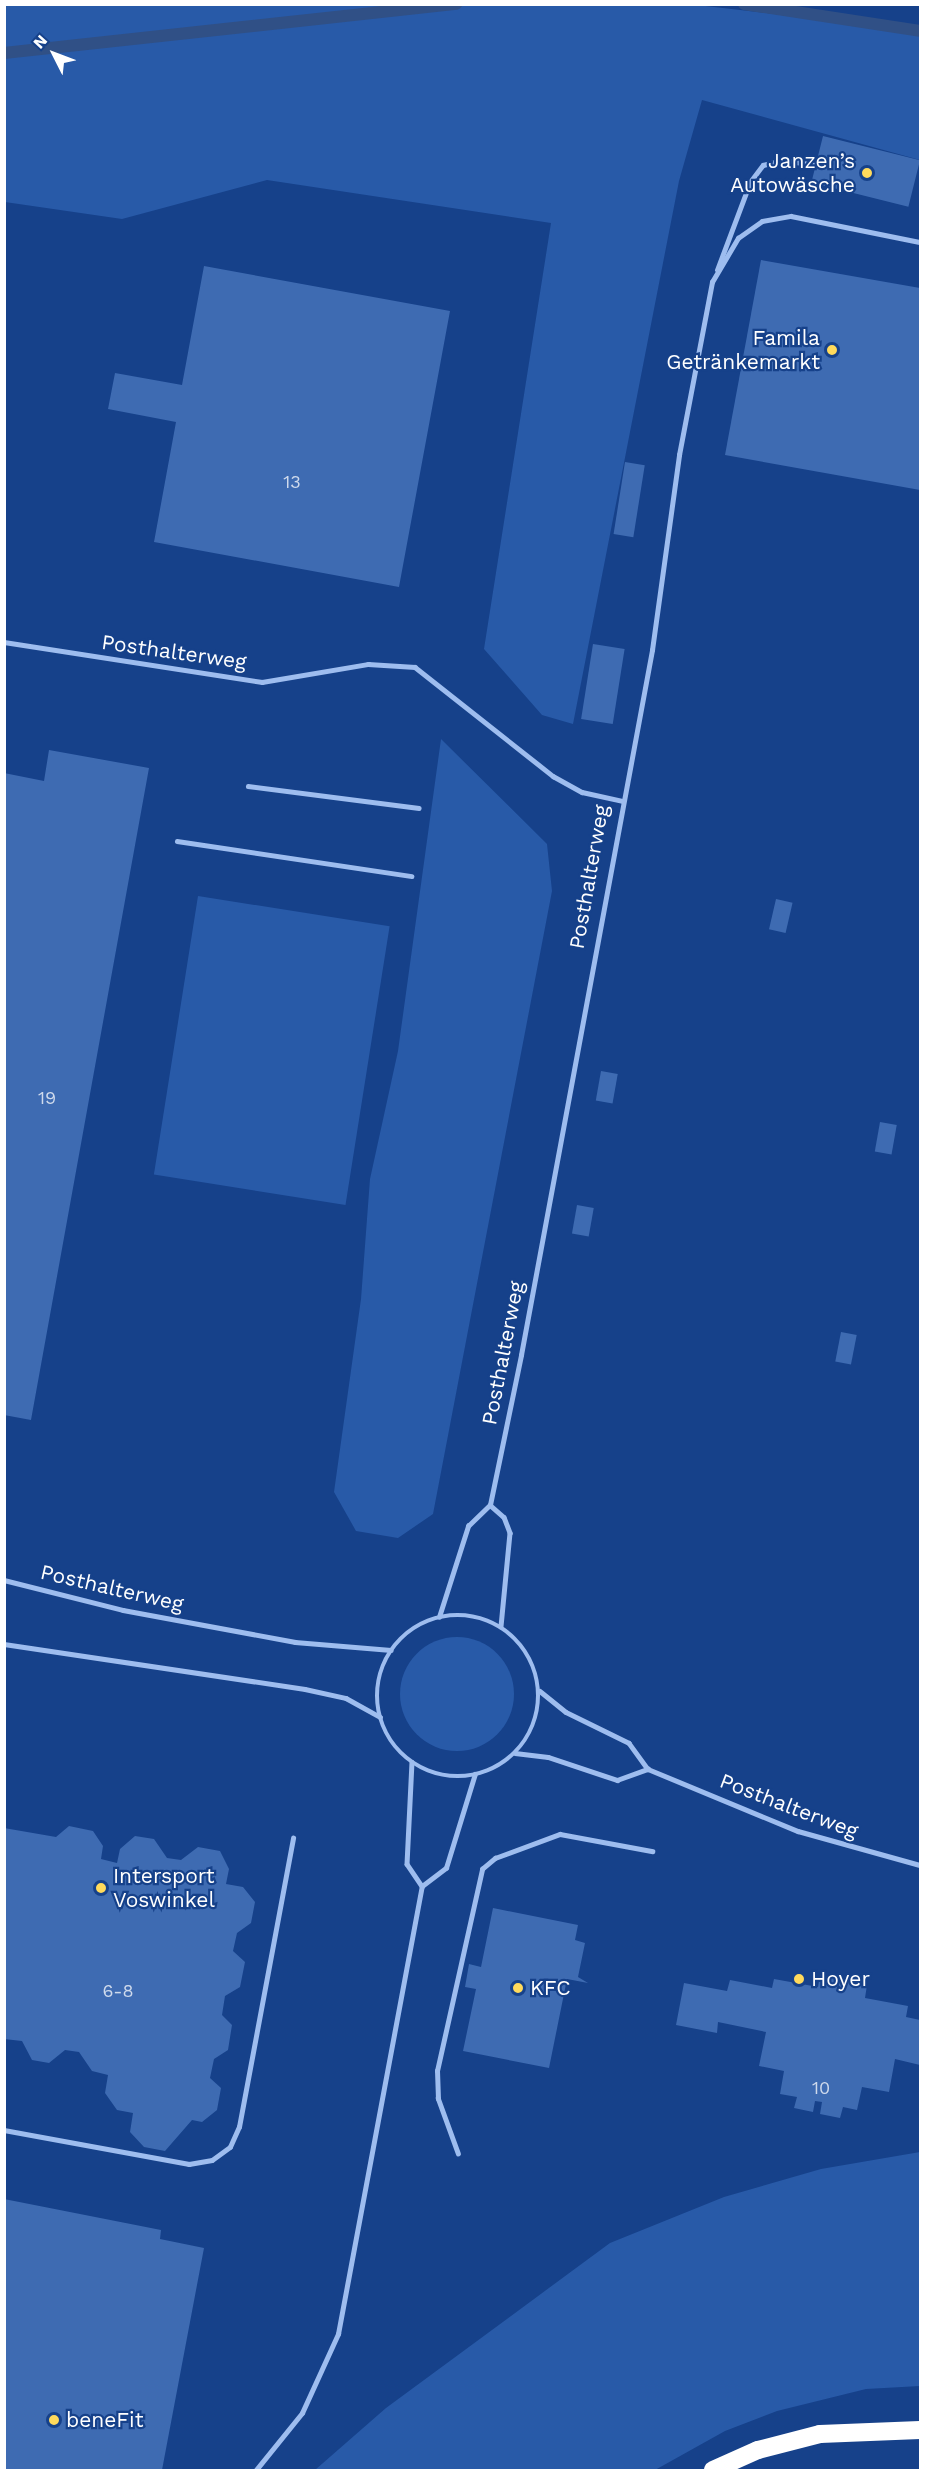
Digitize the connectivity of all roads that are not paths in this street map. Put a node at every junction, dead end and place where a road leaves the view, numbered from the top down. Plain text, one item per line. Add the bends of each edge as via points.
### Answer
1 (815, 165) dead end
2 (921, 242) edge
3 (712, 282) junction
4 (4, 642) edge
5 (248, 786) dead end
6 (623, 801) junction
7 (419, 808) dead end
8 (177, 841) dead end
9 (411, 876) dead end
10 (490, 1505) junction
11 (4, 1580) edge
12 (439, 1617) junction
13 (501, 1626) junction
14 (4, 1644) edge
15 (391, 1650) junction
16 (540, 1690) junction
17 (380, 1718) junction
18 (515, 1753) junction
19 (412, 1762) junction
20 (648, 1769) junction
21 (475, 1774) junction
22 (293, 1838) dead end
23 (652, 1851) dead end
24 (921, 1865) edge
25 (422, 1886) junction
26 (4, 2130) edge
27 (458, 2154) dead end
28 (921, 2430) edge
29 (256, 2470) edge
30 (713, 2470) edge

1 - 3 lane via 783,160 764,165 750,182
2 - 3 lane via 791,216 762,221 738,238
3 - 6 lane
4 - 6 lane, Posthalterweg via 262,682 368,664 415,668 553,776 582,792
5 - 7 lane
6 - 10 lane, Posthalterweg
8 - 9 lane
10 - 12 lane via 468,1526
10 - 13 lane via 504,1517 510,1533
11 - 15 lane, Posthalterweg via 123,1610 295,1642
12 - 13 lane via 470,1616
12 - 15 lane via 408,1632
13 - 16 lane via 520,1643
14 - 17 lane via 305,1689 346,1698
15 - 17 lane via 377,1694
16 - 18 lane via 538,1715
16 - 20 lane via 566,1712 630,1743
17 - 19 lane via 389,1738
18 - 20 lane via 548,1757 617,1780
18 - 21 lane
19 - 21 lane via 441,1775
19 - 25 lane via 407,1864
20 - 24 lane, Posthalterweg via 798,1831
21 - 25 lane via 446,1868
22 - 26 lane via 239,2127 230,2147 212,2160 189,2164
23 - 27 lane via 560,1834 495,1858 482,1869 437,2071 438,2099
25 - 29 lane via 338,2334 302,2414
28 - 30 highway via 820,2433 758,2450

